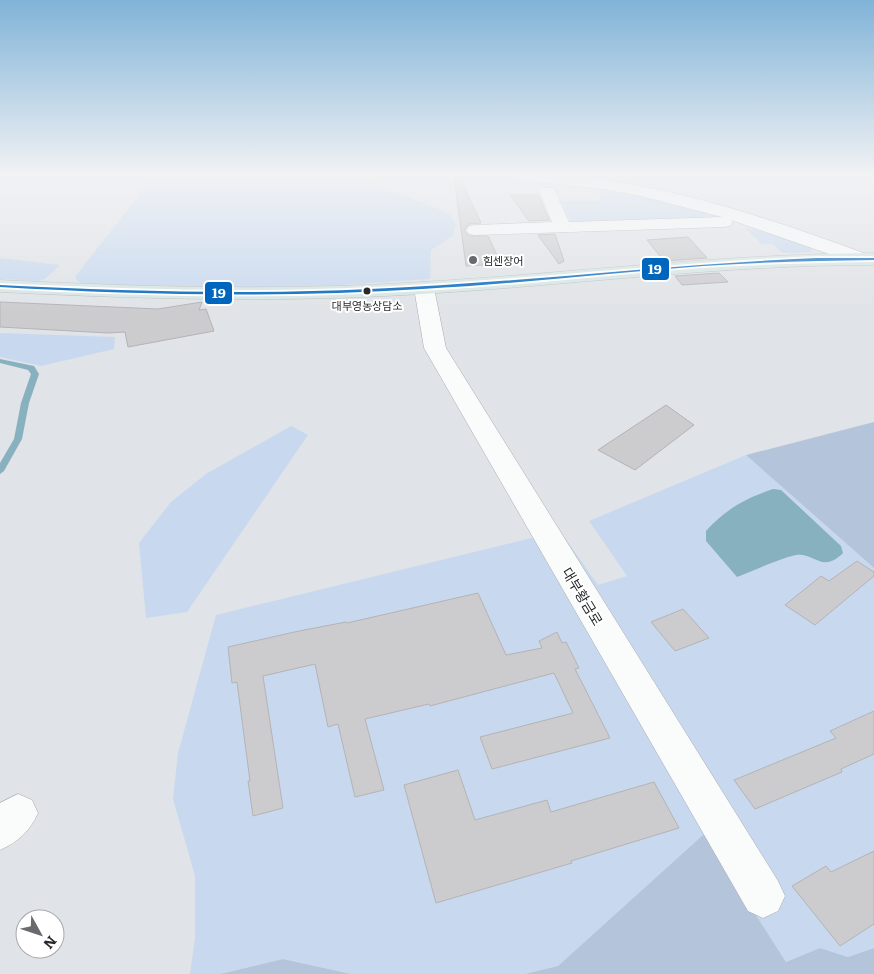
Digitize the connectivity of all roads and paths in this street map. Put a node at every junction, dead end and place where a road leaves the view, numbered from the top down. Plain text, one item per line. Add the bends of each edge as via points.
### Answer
1 (560, 220) edge
2 (747, 220) edge
3 (756, 223) junction
4 (563, 227) junction
5 (475, 230) dead end
6 (868, 259) edge
7 (0, 286) edge
8 (424, 288) junction
9 (763, 896) dead end

1 - 4 lane
2 - 3 lane
3 - 4 lane via 683,222
3 - 6 lane
4 - 5 lane
6 - 8 main road via 769,262
7 - 8 main road via 240,295
8 - 9 lane, 대부황금로 via 435,348

